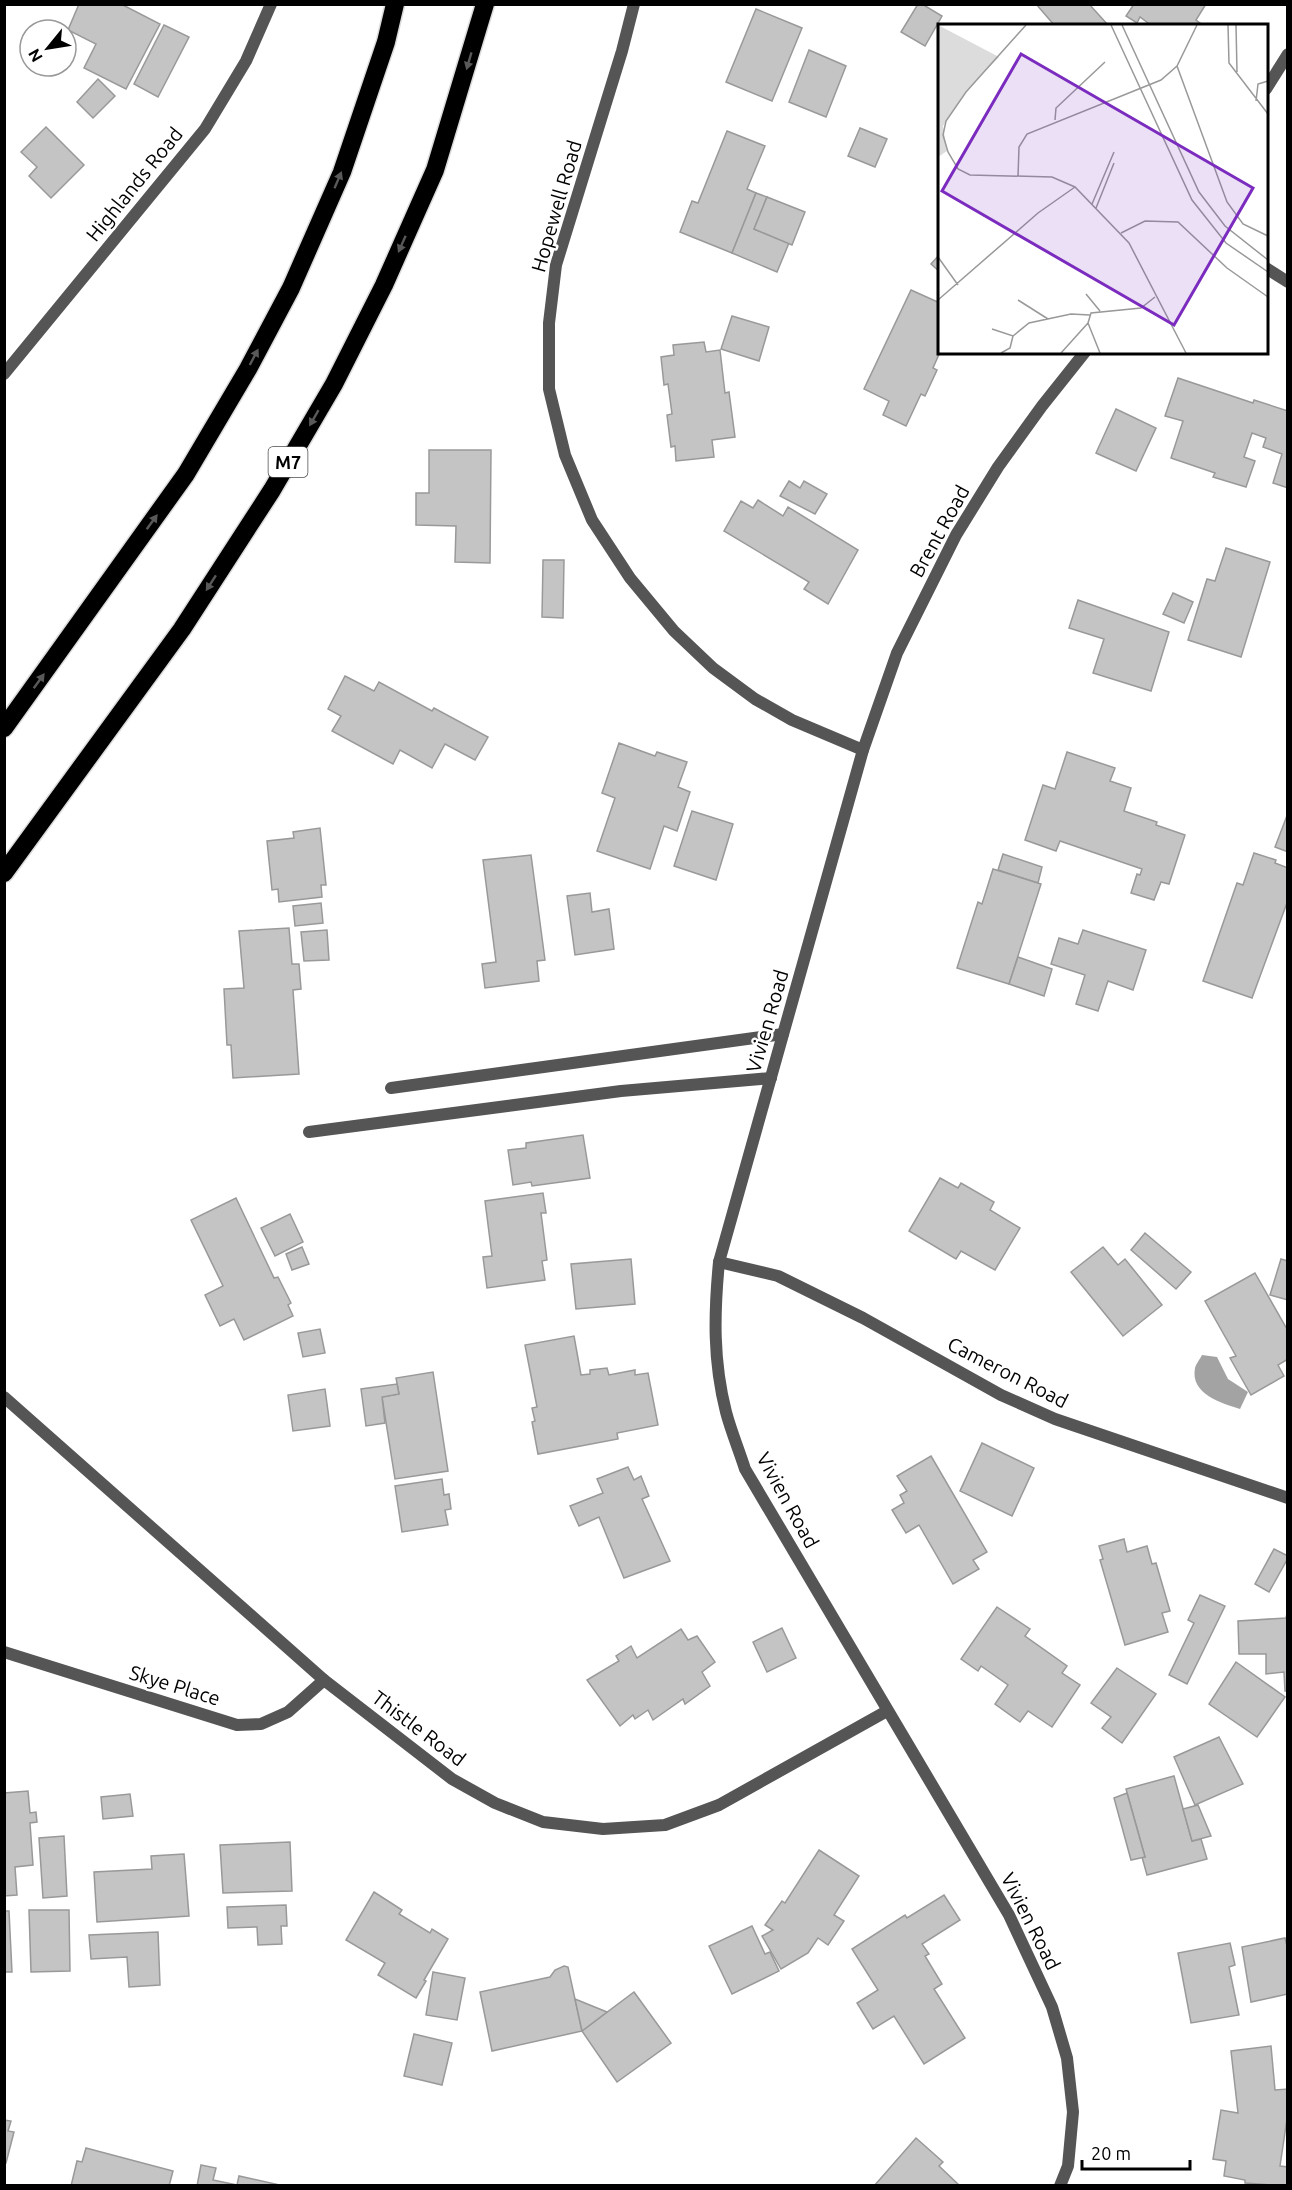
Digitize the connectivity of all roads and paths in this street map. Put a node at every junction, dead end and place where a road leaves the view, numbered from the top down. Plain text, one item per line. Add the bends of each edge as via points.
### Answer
1 (271, 4) edge
2 (395, 4) edge
3 (485, 4) edge
4 (634, 4) edge
5 (1287, 54) edge
6 (1268, 85) edge
7 (1268, 269) edge
8 (1287, 282) edge
9 (1084, 354) edge
10 (4, 374) edge
11 (4, 728) edge
12 (863, 750) junction
13 (4, 873) edge
14 (783, 1034) junction
15 (771, 1078) junction
16 (391, 1088) dead end
17 (309, 1132) dead end
18 (719, 1262) junction
19 (4, 1397) edge
20 (1287, 1497) edge
21 (4, 1652) edge
22 (324, 1680) junction
23 (887, 1711) junction
24 (1060, 2186) edge

1 - 10 street, Highlands Road via 246,61 204,129
11 -> 2 highway via 186,474 248,369 291,288 342,172
3 -> 13 highway, M7 via 435,170 334,384 272,490 182,628
4 - 12 street, Hopewell Road via 556,265 549,323 549,389 565,456 592,520 630,578 674,631 713,668 755,699 792,720
5 - 6 street
7 - 8 street
9 - 12 street, Brent Road via 998,467 956,535 897,653
12 - 14 street, Vivien Road
14 - 15 street, Vivien Road
14 - 16 street
15 - 17 street via 621,1091
15 - 18 street, Vivien Road
18 - 20 street, Cameron Road via 778,1276 863,1317 1001,1395 1055,1419
18 - 23 street, Vivien Road via 714,1314 717,1362 726,1412 745,1469
19 - 22 street, Thistle Road
21 - 22 street, Skye Place via 237,1725 261,1724 288,1712
22 - 23 street, Thistle Road via 452,1779 495,1803 543,1822 603,1829 665,1825 719,1805
23 - 24 street, Vivien Road via 1009,1915 1052,2007 1067,2058 1073,2112 1068,2166

